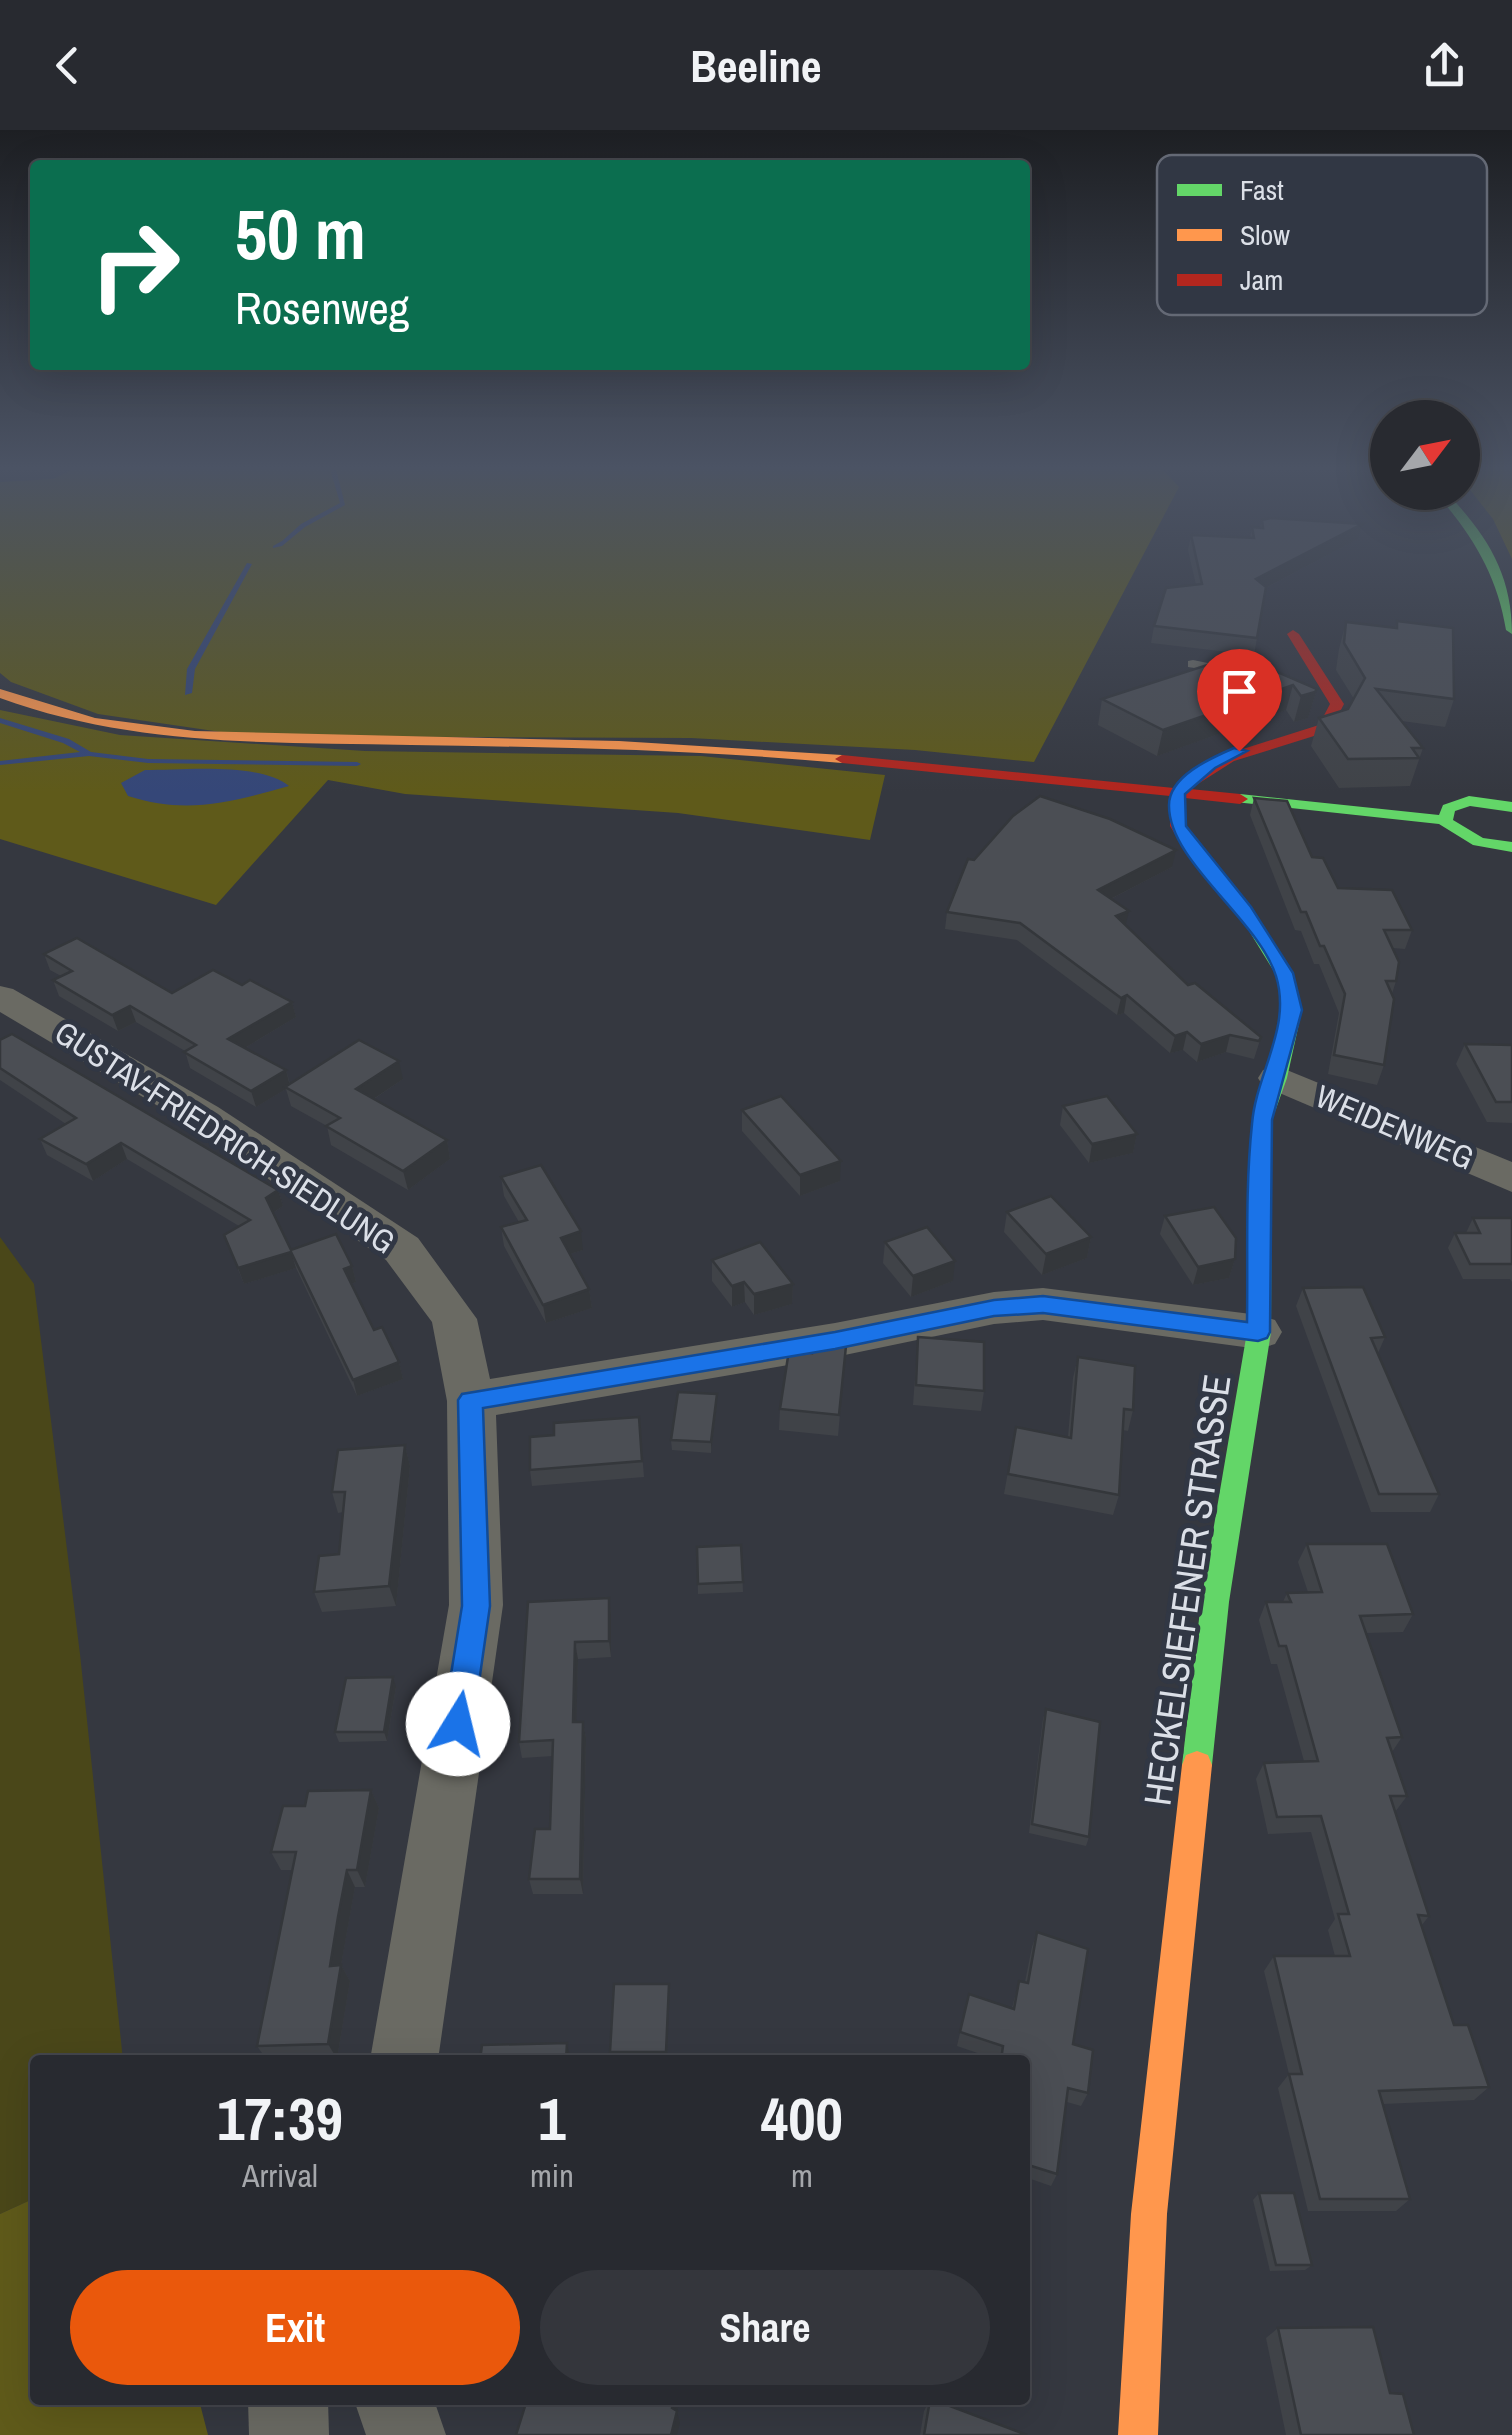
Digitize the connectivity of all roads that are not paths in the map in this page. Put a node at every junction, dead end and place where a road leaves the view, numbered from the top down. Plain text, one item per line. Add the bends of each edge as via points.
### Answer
1 (1501, 577) edge
2 (1512, 630) edge
3 (1293, 634) dead end
4 (1193, 664) dead end
5 (1252, 672) edge
6 (1297, 680) edge
7 (1327, 686) junction
8 (0, 693) edge
9 (1177, 793) junction
10 (1506, 800) edge
11 (1445, 820) junction
12 (1512, 847) edge
13 (0, 997) edge
14 (1277, 1078) junction
15 (1512, 1178) edge
16 (1258, 1332) junction
17 (471, 1400) junction
18 (405, 2055) edge
19 (288, 2405) edge
20 (396, 2405) edge
21 (288, 2435) edge
22 (406, 2435) edge
23 (1138, 2435) edge

1 - 2 main road
3 - 7 main road
4 - 5 lane
6 - 7 lane
7 - 9 main road via 1337,704 1325,728 1239,751
8 - 9 main road via 44,712 193,737 786,753
9 - 11 main road
9 - 14 main road, HECKELSIEFENER STRASSE via 1178,826 1189,845 1284,973 1292,1010
10 - 11 main road via 1456,804
11 - 12 main road via 1464,837
13 - 17 street, GUSTAV-FRIEDRICH-SIEDLUNG via 204,1116 402,1249 454,1319
14 - 15 street, WEIDENWEG
14 - 16 main road, HECKELSIEFENER STRASSE via 1262,1120
16 - 17 street via 1043,1304 994,1308
16 - 23 main road, HECKELSIEFENER STRASSE via 1216,1602 1186,1864 1148,2214
17 - 18 street, GUSTAV-FRIEDRICH-SIEDLUNG via 476,1606
19 - 21 street
20 - 22 street

